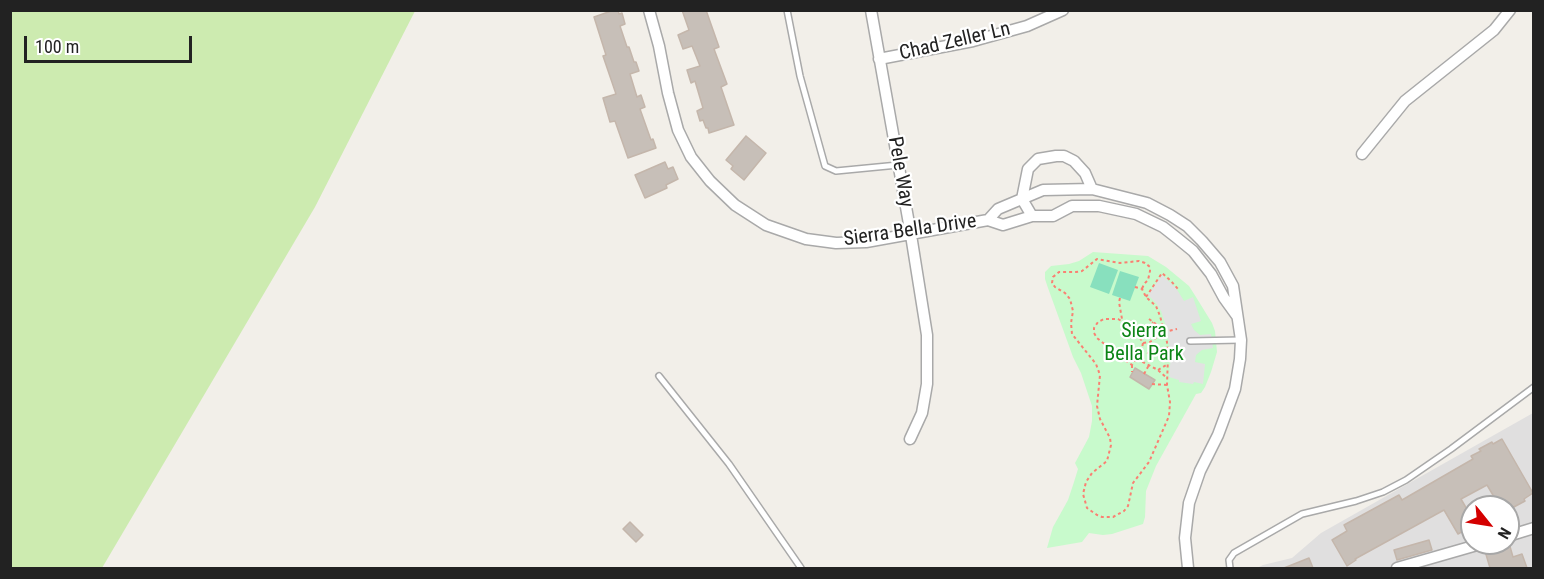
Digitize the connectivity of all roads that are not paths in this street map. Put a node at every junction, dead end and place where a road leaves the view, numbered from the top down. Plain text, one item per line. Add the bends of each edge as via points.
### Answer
1 (649, 10) edge
2 (786, 10) edge
3 (871, 10) edge
4 (1064, 10) edge
5 (1510, 10) edge
6 (879, 59) junction
7 (1362, 154) dead end
8 (898, 165) junction
9 (1092, 189) junction
10 (1022, 199) junction
11 (1032, 216) junction
12 (988, 220) junction
13 (911, 235) junction
14 (1237, 316) junction
15 (1241, 340) junction
16 (1190, 341) dead end
17 (659, 376) dead end
18 (1533, 387) edge
19 (910, 439) dead end
20 (1460, 550) edge
21 (801, 568) edge
22 (1188, 568) edge
23 (1230, 568) edge
24 (1397, 568) edge

1 - 13 street, Sierra Bella Drive via 678,130 710,181 735,205 766,225 806,239 866,242
2 - 8 lane via 825,166 836,171
3 - 6 street, Pele Way
4 - 6 street, Chad Zeller Ln via 1027,26 974,41
5 - 7 street via 1494,30 1405,101
6 - 8 street, Pele Way
8 - 13 street, Pele Way
9 - 10 street, Sierra Bella Drive via 1043,190
9 - 10 street via 1074,161 1056,156 1038,159 1028,170
9 - 14 street, Sierra Bella Drive via 1147,203 1187,226 1220,262 1233,286
10 - 11 street
10 - 12 street, Sierra Bella Drive via 998,209
11 - 12 street, Sierra Bella Drive via 1003,225
11 - 14 street, Sierra Bella Drive via 1053,216 1072,206 1099,206 1137,214 1163,227 1193,251
12 - 13 street, Sierra Bella Drive
13 - 19 street, Pele Way via 927,335 927,384 922,413
14 - 15 street, Sierra Bella Drive
15 - 16 lane
15 - 22 street, Sierra Bella Drive via 1235,389 1189,503 1185,538
17 - 21 lane via 729,464
18 - 23 lane via 1406,480 1365,498 1302,514 1234,553 1229,560
20 - 24 street

